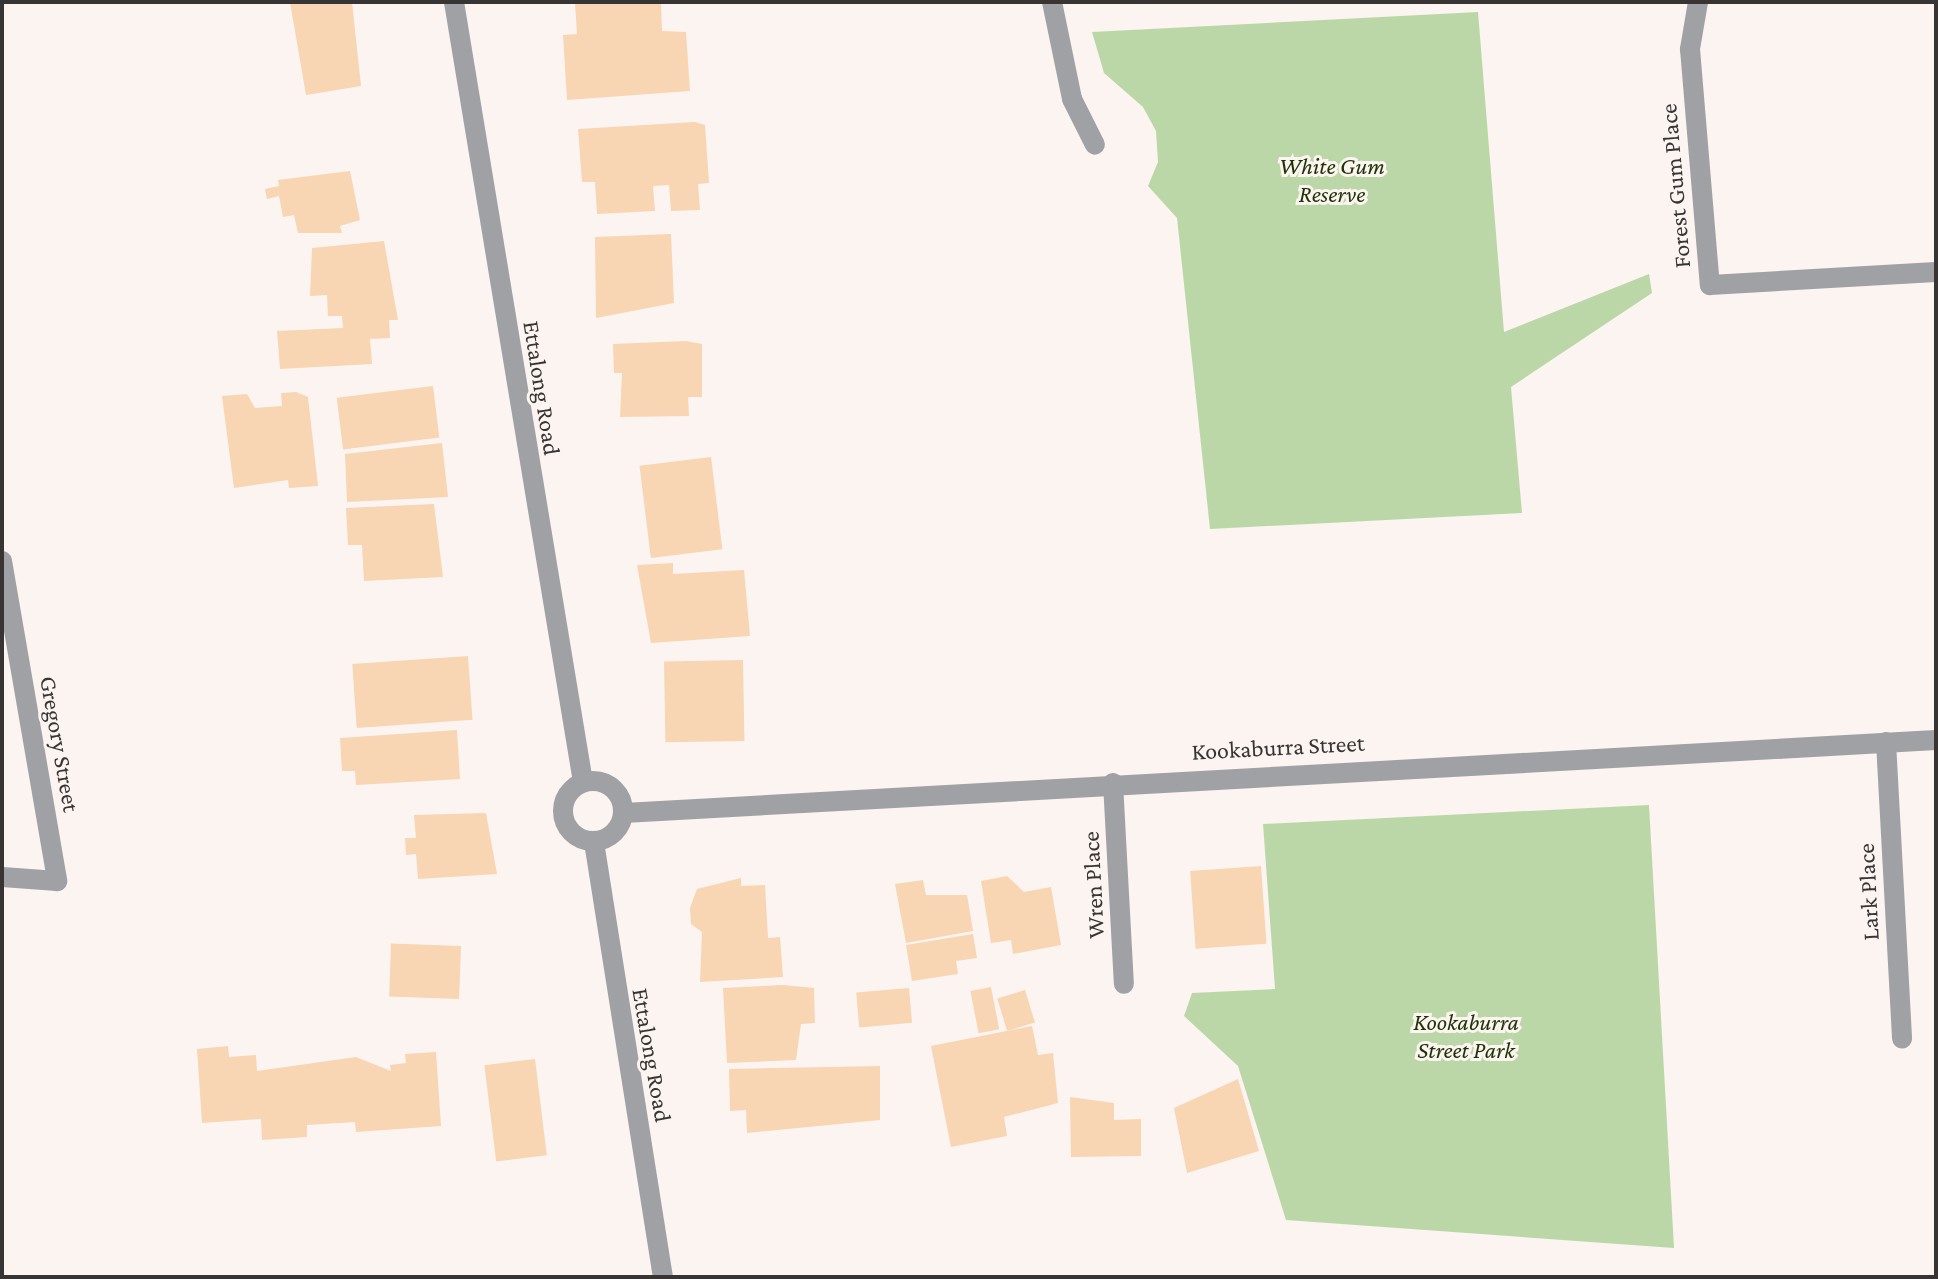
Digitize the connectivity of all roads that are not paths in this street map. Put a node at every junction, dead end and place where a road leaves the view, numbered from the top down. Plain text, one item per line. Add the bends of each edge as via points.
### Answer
1 (454, 2) edge
2 (1052, 2) edge
3 (1698, 2) edge
4 (1095, 145) dead end
5 (1936, 272) edge
6 (2, 561) edge
7 (1936, 740) edge
8 (1886, 742) junction
9 (583, 782) junction
10 (1113, 783) junction
11 (624, 813) junction
12 (594, 842) junction
13 (2, 877) edge
14 (1124, 984) dead end
15 (1902, 1039) dead end
16 (661, 1267) edge

1 - 9 street, Ettalong Road
2 - 4 street via 1072,99
3 - 5 street, Forest Gum Place via 1690,49 1710,285
6 - 13 street, Gregory Street via 57,881
7 - 8 street, Kookaburra Street
8 - 10 street, Kookaburra Street
8 - 15 street, Lark Place
9 - 11 street via 611,786
9 - 12 street via 564,802 564,822 576,837
10 - 11 street, Kookaburra Street
10 - 14 street, Wren Place
11 - 12 street via 612,835
12 - 16 street, Ettalong Road

